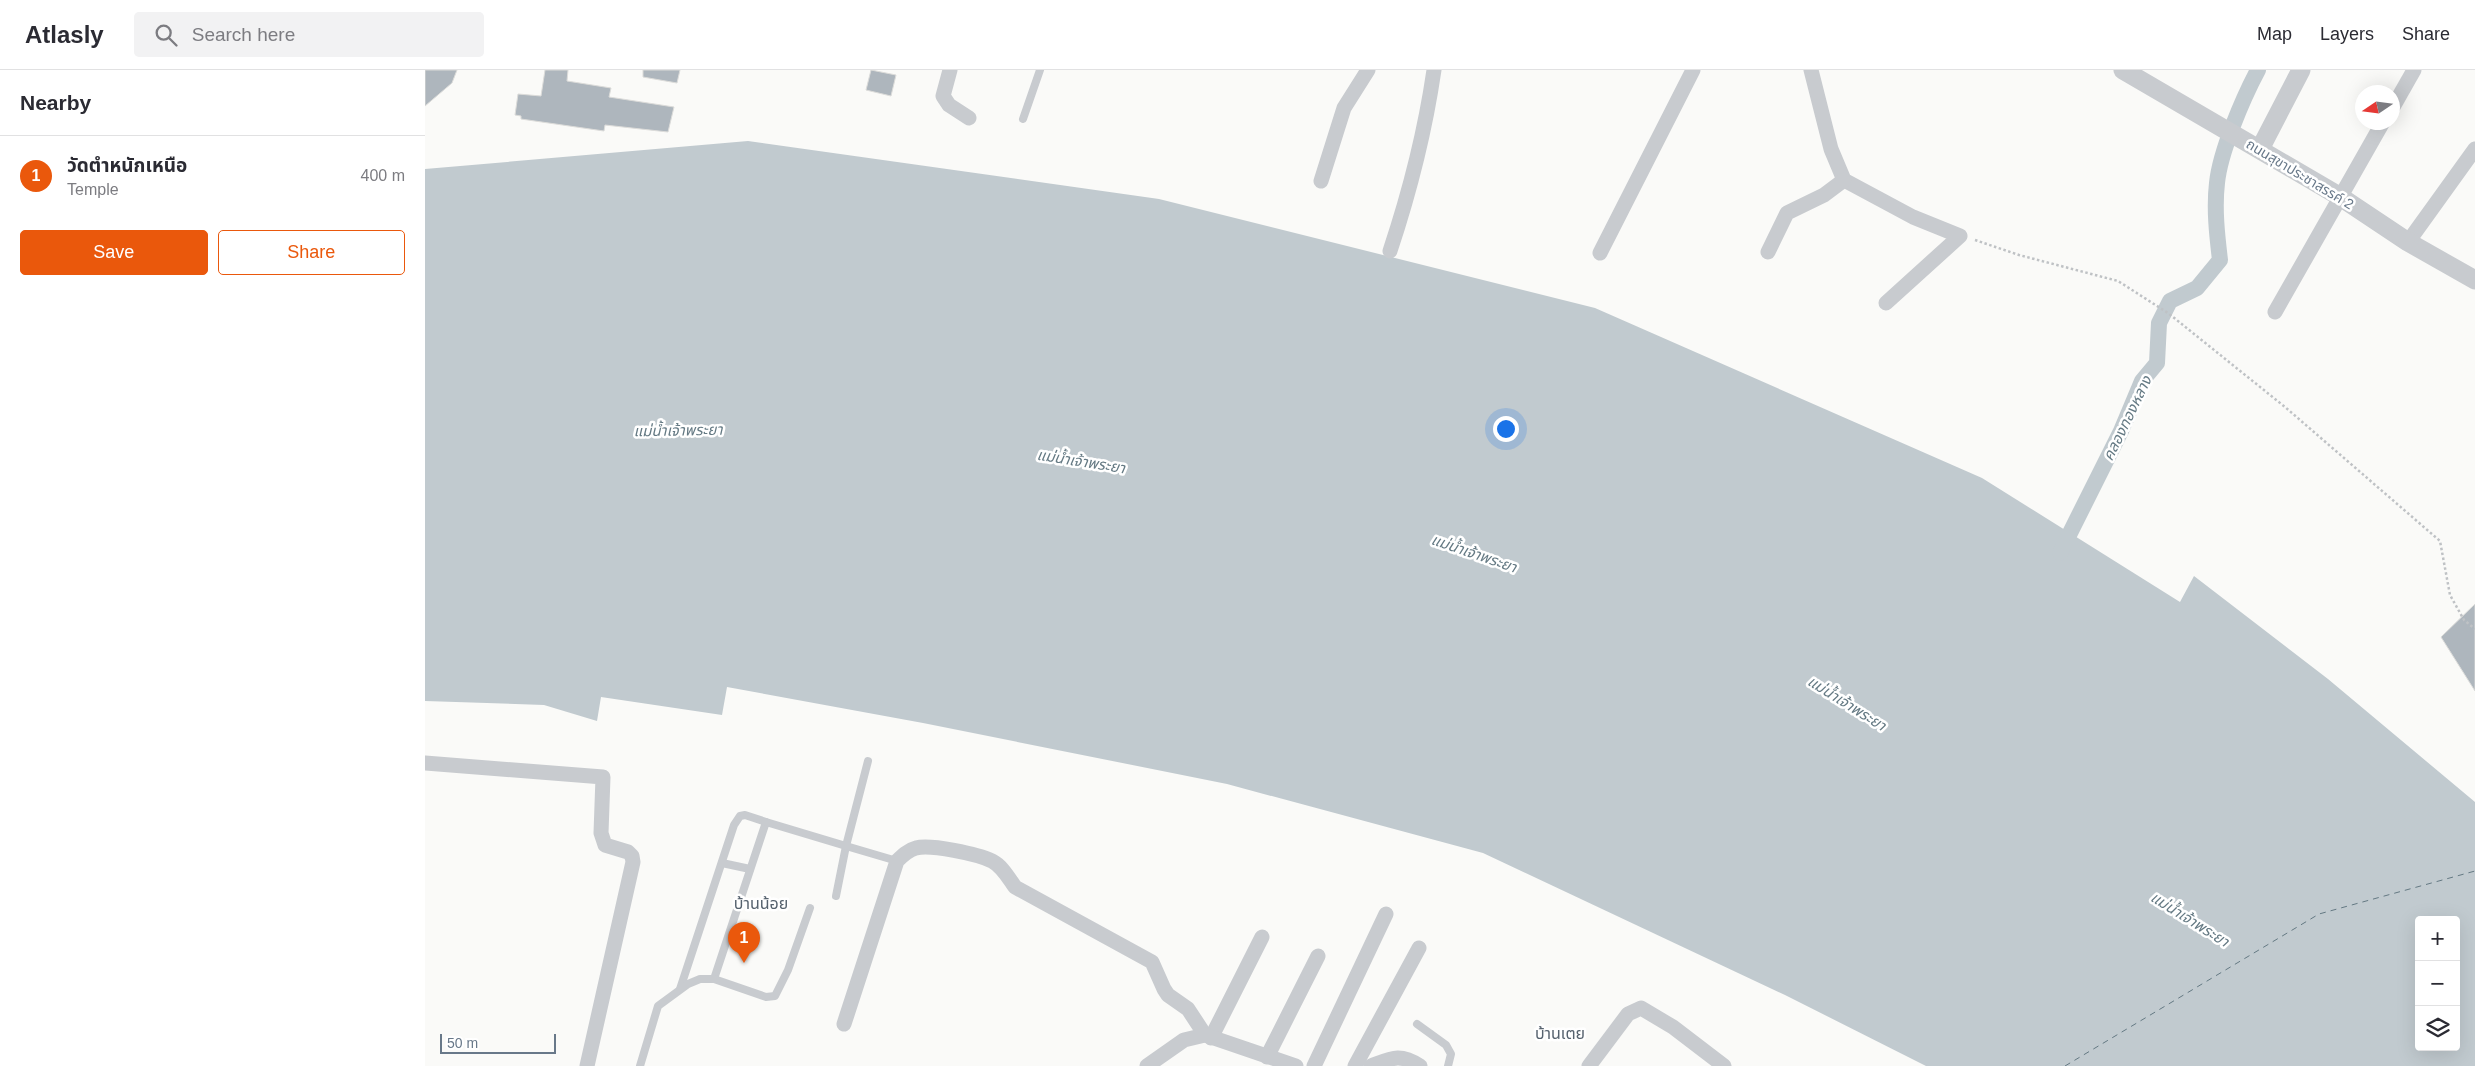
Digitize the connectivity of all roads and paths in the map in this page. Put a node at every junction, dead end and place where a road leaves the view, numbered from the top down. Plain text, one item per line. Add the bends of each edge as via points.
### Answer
1 (950, 70) edge
2 (1040, 70) edge
3 (1368, 70) edge
4 (1434, 70) edge
5 (1693, 70) edge
6 (1811, 70) edge
7 (2301, 70) edge
8 (2414, 70) edge
9 (2136, 73) edge
10 (2400, 95) edge
11 (969, 118) dead end
12 (1023, 119) dead end
13 (2378, 130) edge
14 (2260, 149) junction
15 (2475, 149) edge
16 (1844, 180) junction
17 (1321, 181) dead end
18 (2339, 196) junction
19 (1960, 236) junction
20 (2408, 242) junction
21 (1390, 251) dead end
22 (1768, 252) dead end
23 (1600, 254) dead end
24 (2475, 280) edge
25 (1886, 303) dead end
26 (2275, 312) dead end
27 (2475, 629) edge
28 (868, 761) dead end
29 (425, 763) edge
30 (766, 822) junction
31 (846, 846) junction
32 (897, 862) junction
33 (722, 863) junction
34 (749, 869) junction
35 (835, 896) dead end
36 (810, 908) dead end
37 (1386, 914) dead end
38 (1262, 937) dead end
39 (1419, 948) dead end
40 (1318, 956) dead end
41 (714, 979) junction
42 (680, 990) junction
43 (844, 1024) dead end
44 (1417, 1024) dead end
45 (1208, 1036) junction
46 (1267, 1058) junction
47 (587, 1066) edge
48 (640, 1066) edge
49 (1147, 1066) edge
50 (1296, 1066) edge
51 (1314, 1066) edge
52 (1355, 1066) edge
53 (1371, 1066) edge
54 (1420, 1066) edge
55 (1448, 1066) edge
56 (1589, 1066) edge
57 (1724, 1066) edge

1 - 11 street via 943,96 949,105
2 - 12 lane
3 - 17 street via 1344,108
4 - 21 street via 1428,115 1410,191
5 - 23 street
6 - 16 street via 1831,149
7 - 14 street
8 - 10 street
9 - 14 street, ถนนสุขาประชาสรรค์ 2 via 2211,122
13 - 18 street
14 - 18 street, ถนนสุขาประชาสรรค์ 2
15 - 20 street
16 - 19 street via 1913,217
16 - 22 street via 1824,195 1787,213
18 - 20 street, ถนนสุขาประชาสรรค์ 2
18 - 26 street
19 - 25 street
19 - 27 path via 2118,281 2168,314 2285,407 2440,541 2450,595 2464,620
20 - 24 street, ถนนสุขาประชาสรรค์ 2
28 - 31 lane
29 - 47 street via 603,777 601,833 605,845 628,852 633,856 633,862
30 - 31 lane
30 - 33 lane via 745,815 737,818
30 - 34 lane
31 - 32 lane
31 - 35 lane
32 - 43 street
32 - 45 street via 905,854 923,847 991,861 1002,868 1015,887 1152,962 1168,995 1188,1010
33 - 34 lane
33 - 42 lane
34 - 41 lane
36 - 41 lane via 775,996 766,997
37 - 51 street
38 - 45 street
39 - 52 street
40 - 46 street
41 - 42 lane via 700,979
42 - 48 lane via 658,1006
44 - 55 lane via 1446,1044 1451,1054
45 - 46 street
45 - 49 street via 1184,1040
46 - 50 street
53 - 54 street via 1393,1057 1405,1057
56 - 57 street via 1628,1014 1641,1008 1673,1027

